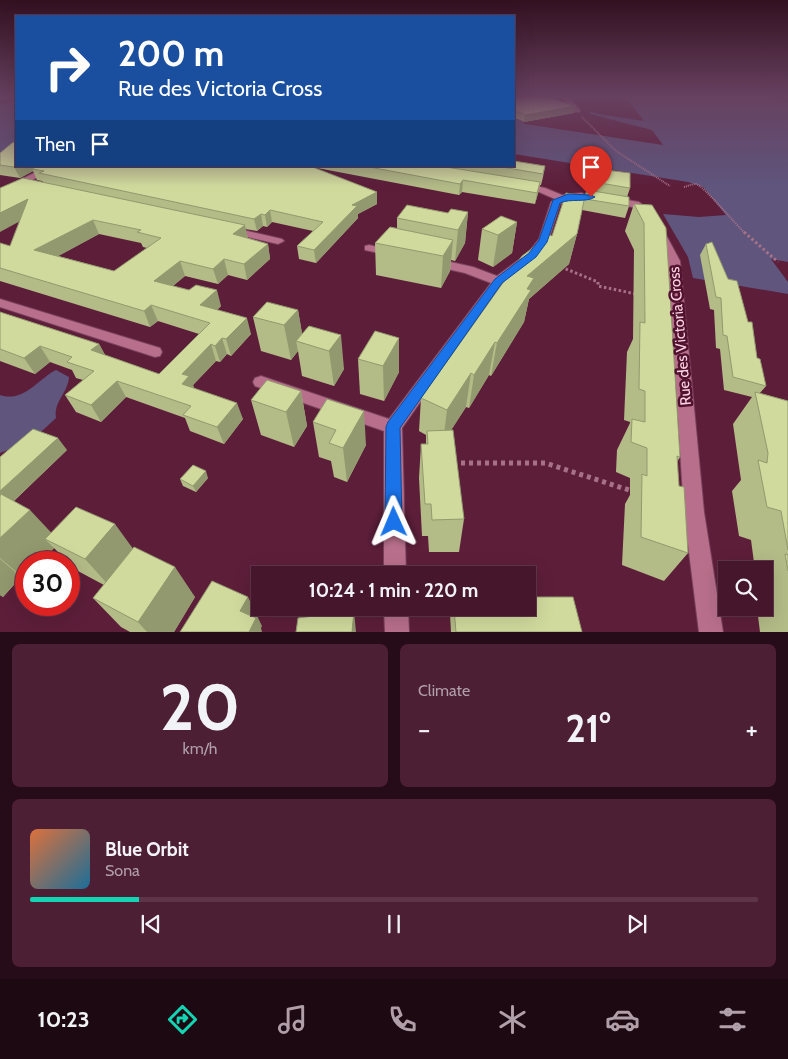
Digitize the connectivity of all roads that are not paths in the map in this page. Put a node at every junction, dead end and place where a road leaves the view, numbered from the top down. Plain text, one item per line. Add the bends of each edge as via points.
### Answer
1 (53, 167) edge
2 (20, 184) junction
3 (513, 185) edge
4 (39, 188) edge
5 (0, 194) edge
6 (561, 198) junction
7 (220, 228) edge
8 (278, 241) dead end
9 (369, 248) dead end
10 (405, 256) edge
11 (423, 260) edge
12 (499, 281) junction
13 (0, 303) edge
14 (156, 352) dead end
15 (261, 382) dead end
16 (393, 427) junction
17 (395, 566) edge
18 (396, 616) edge
19 (397, 632) edge
20 (711, 632) edge

1 - 2 street
2 - 4 street
2 - 5 street
3 - 6 street via 542,190
6 - 12 street via 556,202 544,240 532,255
6 - 20 street, Rue des Victoria Cross via 582,196 640,206 654,219 674,261 694,512
7 - 8 street
9 - 10 street
11 - 12 street
12 - 16 street
13 - 14 street
15 - 16 street
16 - 17 street
18 - 19 street

